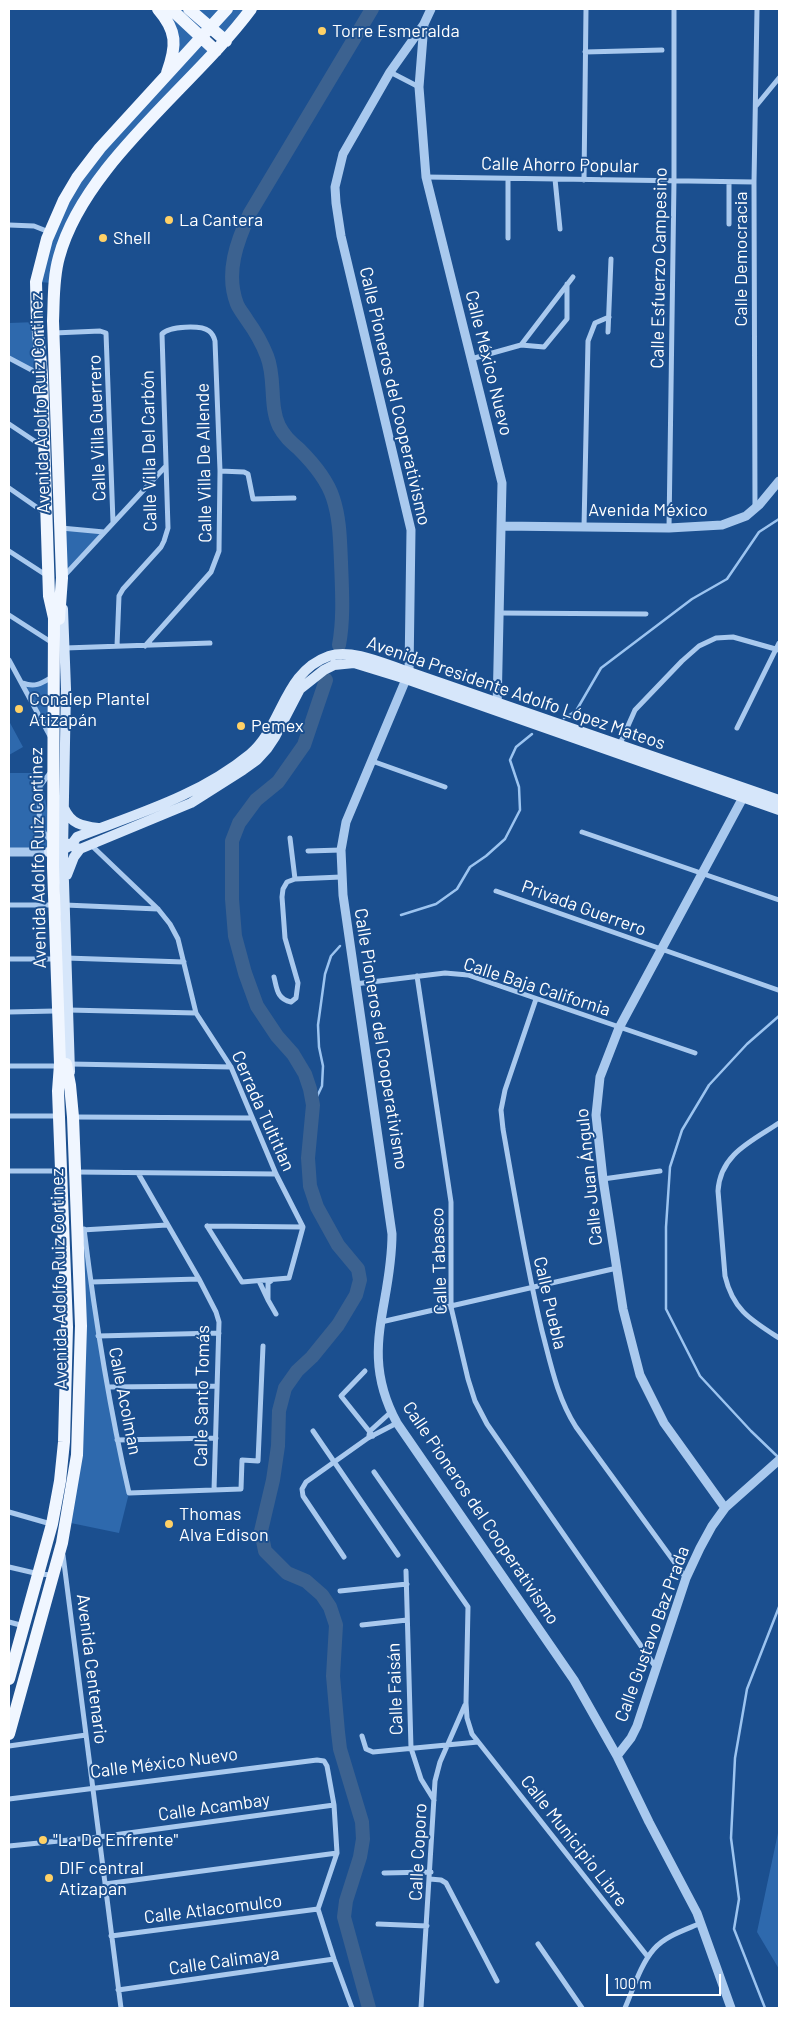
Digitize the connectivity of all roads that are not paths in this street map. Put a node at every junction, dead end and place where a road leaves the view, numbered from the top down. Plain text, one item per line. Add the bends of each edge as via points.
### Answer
1 (158, 9) edge
2 (171, 9) edge
3 (189, 9) edge
4 (227, 9) edge
5 (251, 9) edge
6 (431, 9) edge
7 (586, 9) edge
8 (674, 9) edge
9 (757, 9) edge
10 (424, 24) junction
11 (211, 27) junction
12 (202, 38) junction
13 (226, 41) junction
14 (662, 50) dead end
15 (216, 51) junction
16 (585, 52) junction
17 (390, 72) junction
18 (779, 78) edge
19 (164, 80) junction
20 (419, 87) junction
21 (756, 107) junction
22 (426, 177) junction
23 (508, 179) junction
24 (555, 179) junction
25 (584, 180) junction
26 (674, 181) junction
27 (729, 182) junction
28 (754, 182) junction
29 (729, 224) dead end
30 (9, 225) edge
31 (560, 229) dead end
32 (50, 232) junction
33 (508, 238) dead end
34 (43, 252) junction
35 (59, 256) junction
36 (611, 259) dead end
37 (573, 277) dead end
38 (37, 278) junction
39 (54, 279) junction
40 (567, 284) junction
41 (609, 317) junction
42 (165, 330) joint
43 (608, 332) dead end
44 (53, 333) junction
45 (521, 345) junction
46 (9, 358) edge
47 (471, 359) junction
48 (42, 375) junction
49 (9, 424) edge
50 (44, 448) junction
51 (165, 467) junction
52 (220, 471) junction
53 (779, 481) edge
54 (9, 488) edge
55 (294, 498) dead end
56 (755, 509) junction
57 (46, 513) junction
58 (114, 522) junction
59 (501, 526) junction
60 (584, 527) junction
61 (61, 528) junction
62 (669, 528) junction
63 (104, 532) junction
64 (9, 551) edge
65 (48, 577) junction
66 (62, 578) junction
67 (55, 596) junction
68 (500, 613) junction
69 (646, 614) dead end
70 (9, 615) edge
71 (51, 642) junction
72 (210, 642) dead end
73 (779, 642) edge
74 (117, 646) junction
75 (145, 646) junction
76 (65, 648) junction
77 (778, 650) edge
78 (9, 660) edge
79 (52, 676) junction
80 (408, 676) junction
81 (23, 683) junction
82 (497, 708) junction
83 (50, 718) junction
84 (737, 728) dead end
85 (50, 736) junction
86 (618, 750) junction
87 (371, 760) junction
88 (445, 787) dead end
89 (746, 794) junction
90 (779, 800) edge
91 (64, 807) junction
92 (779, 810) edge
93 (99, 828) junction
94 (582, 832) dead end
95 (290, 838) dead end
96 (74, 846) junction
97 (341, 850) junction
98 (308, 851) dead end
99 (9, 852) edge
100 (49, 852) junction
101 (702, 874) junction
102 (341, 877) junction
103 (295, 879) junction
104 (65, 889) junction
105 (496, 892) dead end
106 (779, 900) edge
107 (9, 905) edge
108 (50, 905) junction
109 (65, 905) junction
110 (158, 909) junction
111 (662, 950) junction
112 (66, 958) junction
113 (9, 959) edge
114 (52, 959) junction
115 (184, 962) junction
116 (417, 976) junction
117 (274, 977) dead end
118 (356, 984) junction
119 (54, 985) junction
120 (67, 985) junction
121 (778, 990) dead end
122 (536, 998) junction
123 (68, 1010) junction
124 (54, 1011) junction
125 (9, 1012) edge
126 (196, 1013) junction
127 (619, 1028) junction
128 (694, 1053) dead end
129 (63, 1064) junction
130 (9, 1066) edge
131 (231, 1066) junction
132 (9, 1116) edge
133 (59, 1116) junction
134 (73, 1117) junction
135 (252, 1118) junction
136 (779, 1123) edge
137 (9, 1171) edge
138 (61, 1171) junction
139 (75, 1172) junction
140 (660, 1172) dead end
141 (138, 1173) junction
142 (276, 1174) junction
143 (604, 1179) junction
144 (167, 1225) junction
145 (303, 1228) junction
146 (80, 1230) junction
147 (617, 1268) junction
148 (198, 1279) junction
149 (271, 1280) junction
150 (259, 1281) junction
151 (91, 1282) junction
152 (532, 1289) junction
153 (268, 1300) junction
154 (451, 1307) junction
155 (276, 1314) dead end
156 (381, 1322) junction
157 (218, 1333) junction
158 (98, 1336) junction
159 (779, 1338) edge
160 (263, 1346) dead end
161 (364, 1371) dead end
162 (216, 1386) junction
163 (108, 1387) junction
164 (391, 1412) junction
165 (397, 1422) junction
166 (313, 1431) dead end
167 (370, 1435) junction
168 (216, 1438) junction
169 (117, 1440) junction
170 (63, 1453) junction
171 (77, 1455) junction
172 (778, 1461) edge
173 (334, 1462) junction
174 (374, 1472) dead end
175 (214, 1490) junction
176 (725, 1508) junction
177 (9, 1512) edge
178 (52, 1524) junction
179 (62, 1542) junction
180 (398, 1555) dead end
181 (344, 1557) dead end
182 (9, 1567) edge
183 (406, 1571) dead end
184 (39, 1574) junction
185 (53, 1575) junction
186 (686, 1578) junction
187 (406, 1584) junction
188 (340, 1591) dead end
189 (407, 1620) junction
190 (9, 1622) edge
191 (362, 1625) dead end
192 (24, 1626) junction
193 (657, 1669) junction
194 (9, 1676) edge
195 (466, 1703) junction
196 (9, 1734) edge
197 (86, 1735) junction
198 (362, 1736) dead end
199 (478, 1742) junction
200 (448, 1744) junction
201 (9, 1746) edge
202 (411, 1748) junction
203 (617, 1756) junction
204 (93, 1789) junction
205 (9, 1799) edge
206 (434, 1800) junction
207 (334, 1805) junction
208 (99, 1837) junction
209 (9, 1846) edge
210 (337, 1853) junction
211 (431, 1872) junction
212 (384, 1873) dead end
213 (430, 1879) junction
214 (105, 1884) junction
215 (318, 1909) junction
216 (701, 1922) junction
217 (378, 1924) dead end
218 (427, 1926) junction
219 (112, 1936) junction
220 (538, 1944) dead end
221 (648, 1957) junction
222 (334, 1960) junction
223 (497, 1981) dead end
224 (118, 1990) junction
225 (121, 2008) edge
226 (352, 2008) edge
227 (421, 2008) edge
228 (582, 2008) edge
229 (625, 2008) edge
230 (731, 2008) edge

1 - 19 main road via 169,22 174,39 173,54
2 - 12 main road
3 - 11 main road
4 - 11 main road, Avenida Adolfo Ruiz Cortinez
5 - 13 main road, Avenida Adolfo Ruiz Cortinez
6 - 10 street
7 - 16 street
8 - 26 street, Calle Esfuerzo Campesino
9 - 21 street, Calle Democracia
10 - 17 street, Calle Pioneros del Cooperativismo
10 - 20 street, Calle México Nuevo
11 - 12 main road, Avenida Adolfo Ruiz Cortinez
11 - 13 main road
12 - 15 main road
12 - 19 main road, Avenida Adolfo Ruiz Cortinez
13 - 15 main road, Avenida Adolfo Ruiz Cortinez
14 - 16 street
15 - 35 main road, Avenida Adolfo Ruiz Cortinez via 107,168 85,200
16 - 25 street
17 - 20 street
17 - 80 street, Calle Pioneros del Cooperativismo via 343,154 335,187 341,236 409,516
18 - 21 street
19 - 32 main road, Avenida Adolfo Ruiz Cortinez via 100,148 77,178
20 - 22 street, Calle México Nuevo
21 - 28 street, Calle Democracia
22 - 23 street, Calle Ahorro Popular
22 - 47 street, Calle México Nuevo
23 - 24 street, Calle Ahorro Popular
23 - 33 street
24 - 25 street, Calle Ahorro Popular
24 - 31 street
25 - 26 street, Calle Ahorro Popular
26 - 27 street, Calle Ahorro Popular
26 - 62 street, Calle Esfuerzo Campesino
27 - 28 street, Calle Ahorro Popular
27 - 29 street
28 - 56 street, Calle Democracia
30 - 32 street via 29,225
32 - 34 main road, Avenida Adolfo Ruiz Cortinez
34 - 35 main road
34 - 38 main road, Avenida Adolfo Ruiz Cortinez
35 - 39 main road, Avenida Adolfo Ruiz Cortinez
36 - 41 street
37 - 40 street
38 - 39 main road
38 - 48 main road, Avenida Adolfo Ruiz Cortinez
39 - 44 main road, Avenida Adolfo Ruiz Cortinez
40 - 45 street
40 - 45 street via 567,319 544,347
41 - 43 street
41 - 60 street via 595,324 588,341
42 - 51 street, Calle Villa Del Carbón via 161,340
42 - 52 street, Calle Villa De Allende via 202,328 213,334
44 - 58 street, Calle Villa Guerrero via 100,331 106,334
44 - 61 main road, Avenida Adolfo Ruiz Cortinez
45 - 47 street
46 - 48 street
47 - 59 street, Calle México Nuevo via 502,483
48 - 50 main road, Avenida Adolfo Ruiz Cortinez
49 - 50 street
50 - 57 main road, Avenida Adolfo Ruiz Cortinez
51 - 58 street
51 - 74 street, Calle Villa Del Carbón via 167,535 161,547 119,596
52 - 55 street via 248,474 253,499
52 - 75 street, Calle Villa De Allende via 220,536 216,561 203,581
53 - 56 street, Avenida México
54 - 57 street
56 - 62 street, Avenida México via 722,525
57 - 65 main road, Avenida Adolfo Ruiz Cortinez
58 - 63 street
59 - 60 street, Avenida México
59 - 68 street, Calle México Nuevo
60 - 62 street, Avenida México
61 - 63 street
61 - 66 main road, Avenida Adolfo Ruiz Cortinez
63 - 66 street
64 - 65 street
65 - 67 main road, Avenida Adolfo Ruiz Cortinez
66 - 67 main road, Avenida Adolfo Ruiz Cortinez
67 - 71 main road, Avenida Adolfo Ruiz Cortinez
67 - 76 main road, Avenida Adolfo Ruiz Cortinez
67 - 129 main road, Avenida Adolfo Ruiz Cortinez, bridge via 53,867
68 - 69 street
68 - 82 street, Calle México Nuevo
70 - 71 street
71 - 79 main road, Avenida Adolfo Ruiz Cortinez
72 - 75 street
73 - 77 street
74 - 75 street
74 - 76 street
76 - 91 main road, Avenida Adolfo Ruiz Cortinez
77 - 84 street
77 - 86 street via 733,637 716,638 700,646 635,710
78 - 81 street
79 - 81 street via 38,685
79 - 83 main road, Avenida Adolfo Ruiz Cortinez
80 - 82 main road, Avenida Presidente Adolfo López Mateos
80 - 87 street, Calle Pioneros del Cooperativismo
80 - 93 main road, Avenida Presidente Adolfo López Mateos via 356,655 343,653 324,658 293,683 264,738 250,753 174,801
80 - 96 main road, Avenida Presidente Adolfo López Mateos via 354,663 334,665 324,670 300,689 276,736 257,760 243,770 191,803
81 - 85 street
82 - 86 main road, Avenida Presidente Adolfo López Mateos
83 - 85 main road, Avenida Adolfo Ruiz Cortinez
83 - 96 main road via 57,746 56,834
85 - 100 main road, Avenida Adolfo Ruiz Cortinez
86 - 89 main road, Avenida Presidente Adolfo López Mateos
87 - 88 street
87 - 97 street, Calle Pioneros del Cooperativismo via 346,822
89 - 90 main road, Avenida Presidente Adolfo López Mateos
89 - 92 main road, Avenida Presidente Adolfo López Mateos
89 - 101 street, Calle Juan Ángulo
91 - 93 main road via 76,823
91 - 96 main road, Avenida Adolfo Ruiz Cortinez
93 - 96 main road, Avenida Presidente Adolfo López Mateos via 77,837
94 - 101 street
95 - 103 street
96 - 100 main road, Avenida Presidente Adolfo López Mateos
96 - 104 main road, Avenida Adolfo Ruiz Cortinez
96 - 104 main road
96 - 110 street, Cerrada Tultitlan
97 - 98 street
97 - 102 street, Calle Pioneros del Cooperativismo
99 - 100 street
100 - 108 main road, Avenida Adolfo Ruiz Cortinez
101 - 106 street
101 - 111 street, Calle Juan Ángulo
102 - 103 street
102 - 118 street, Calle Pioneros del Cooperativismo
103 - 117 street via 288,882 282,897 285,938 298,982 296,998 291,1002 284,1001 278,995
104 - 109 main road, Avenida Adolfo Ruiz Cortinez
105 - 111 street, Privada Guerrero
107 - 108 street
108 - 114 main road, Avenida Adolfo Ruiz Cortinez
109 - 110 street
109 - 112 main road, Avenida Adolfo Ruiz Cortinez
110 - 115 street, Cerrada Tultitlan via 178,939
111 - 121 street, Privada Guerrero
111 - 127 street, Calle Juan Ángulo
112 - 115 street
112 - 120 main road, Avenida Adolfo Ruiz Cortinez
113 - 114 street
114 - 119 main road, Avenida Adolfo Ruiz Cortinez
115 - 126 street, Cerrada Tultitlan
116 - 118 street, Calle Baja California
116 - 122 street, Calle Baja California via 468,975
116 - 154 street, Calle Tabasco via 451,1202
118 - 156 street, Calle Pioneros del Cooperativismo via 392,1234
119 - 120 main road
119 - 124 main road, Avenida Adolfo Ruiz Cortinez
120 - 123 main road, Avenida Adolfo Ruiz Cortinez
122 - 127 street, Calle Baja California
122 - 152 street, Calle Puebla via 504,1090 501,1110
123 - 126 street
123 - 129 main road, Avenida Adolfo Ruiz Cortinez
124 - 125 street
124 - 129 main road, Avenida Adolfo Ruiz Cortinez
126 - 131 street, Cerrada Tultitlan
127 - 128 street, Calle Baja California
127 - 143 street, Calle Juan Ángulo via 603,1068 597,1096 596,1115
129 - 130 street
129 - 131 street
129 - 133 main road, Avenida Adolfo Ruiz Cortinez via 58,1091
129 - 134 main road, Avenida Adolfo Ruiz Cortinez via 70,1085
131 - 135 street, Cerrada Tultitlan
132 - 133 street
133 - 138 main road, Avenida Adolfo Ruiz Cortinez
134 - 135 street
134 - 139 main road, Avenida Adolfo Ruiz Cortinez
135 - 142 street, Cerrada Tultitlan
136 - 159 street via 728,1160 718,1181 718,1191 727,1287 743,1313
137 - 138 street
138 - 170 main road, Avenida Adolfo Ruiz Cortinez via 67,1327
139 - 141 street
139 - 146 main road, Avenida Adolfo Ruiz Cortinez
140 - 143 street
141 - 142 street
141 - 144 street, Calle Santo Tomás
142 - 145 street, Cerrada Tultitlan
143 - 147 street, Calle Juan Ángulo
144 - 146 street
144 - 148 street, Calle Santo Tomás
145 - 149 street via 289,1278
145 - 150 street via 207,1226 242,1282
146 - 151 street, Calle Acolman
146 - 171 main road, Avenida Adolfo Ruiz Cortinez
147 - 152 street
147 - 176 street, Calle Juan Ángulo via 640,1375 664,1423
148 - 151 street
148 - 157 street, Calle Santo Tomás via 216,1312
149 - 150 street
149 - 153 street via 268,1283
150 - 153 street
151 - 158 street, Calle Acolman
152 - 154 street
152 - 186 street, Calle Puebla via 564,1409
153 - 155 street
154 - 156 street
154 - 193 street, Calle Tabasco via 468,1379 487,1424
156 - 164 street, Calle Pioneros del Cooperativismo via 377,1366
157 - 158 street
157 - 162 street, Calle Santo Tomás
158 - 163 street, Calle Acolman
160 - 175 street via 258,1461 242,1460 240,1489
161 - 167 street via 341,1396
162 - 163 street
162 - 168 street, Calle Santo Tomás
163 - 169 street, Calle Acolman
164 - 165 street, Calle Pioneros del Cooperativismo
164 - 167 street
165 - 167 street
165 - 203 street, Calle Pioneros del Cooperativismo via 574,1680
166 - 173 street
167 - 173 street
168 - 169 street
168 - 175 street, Calle Santo Tomás
169 - 175 street, Calle Acolman via 129,1493
170 - 171 main road
170 - 178 main road, Avenida Adolfo Ruiz Cortinez
171 - 179 main road, Avenida Adolfo Ruiz Cortinez
172 - 176 street, Calle Gustavo Baz Prada
173 - 180 street
173 - 181 street via 306,1482 302,1489 303,1496
174 - 195 street, Calle Coporo via 468,1607
176 - 186 street, Calle Gustavo Baz Prada via 708,1533
177 - 178 street
178 - 184 main road, Avenida Adolfo Ruiz Cortinez
179 - 185 main road, Avenida Adolfo Ruiz Cortinez
179 - 197 street, Avenida Centenario
182 - 184 street
183 - 187 street, Calle Faisán
184 - 185 street
184 - 192 main road, Avenida Adolfo Ruiz Cortinez
185 - 196 main road, Avenida Adolfo Ruiz Cortinez
186 - 193 street, Calle Gustavo Baz Prada
187 - 188 street
187 - 189 street, Calle Faisán
189 - 191 street
189 - 202 street, Calle Faisán
190 - 192 street
192 - 194 main road, Avenida Adolfo Ruiz Cortinez
193 - 203 street, Calle Gustavo Baz Prada via 637,1726
195 - 199 street, Calle Coporo via 469,1727
195 - 200 street, Calle Coporo
197 - 201 street
197 - 204 street, Avenida Centenario
198 - 202 street via 369,1751
199 - 200 street
199 - 221 street, Calle Municipio Libre
200 - 202 street
200 - 206 street, Calle Coporo via 437,1771
202 - 206 street, Calle Faisán via 421,1779
203 - 216 street, Calle Pioneros del Cooperativismo
204 - 205 street, Calle México Nuevo
204 - 207 street, Calle México Nuevo via 324,1761
204 - 208 street, Avenida Centenario
206 - 211 street, Calle Coporo
207 - 208 street, Calle Acambay
207 - 210 street
208 - 209 street, Calle Acambay
208 - 214 street, Avenida Centenario
210 - 214 street
210 - 215 street
211 - 212 street
211 - 213 street, Calle Coporo
213 - 218 street, Calle Coporo
213 - 223 street via 446,1883
214 - 219 street, Avenida Centenario
215 - 219 street, Calle Atlacomulco
215 - 222 street
216 - 221 street via 662,1942
216 - 230 street, Calle Pioneros del Cooperativismo
217 - 218 street
218 - 227 street, Calle Coporo
219 - 224 street, Avenida Centenario
220 - 228 street
221 - 229 street
222 - 224 street, Calle Calimaya
222 - 226 street
224 - 225 street, Avenida Centenario

